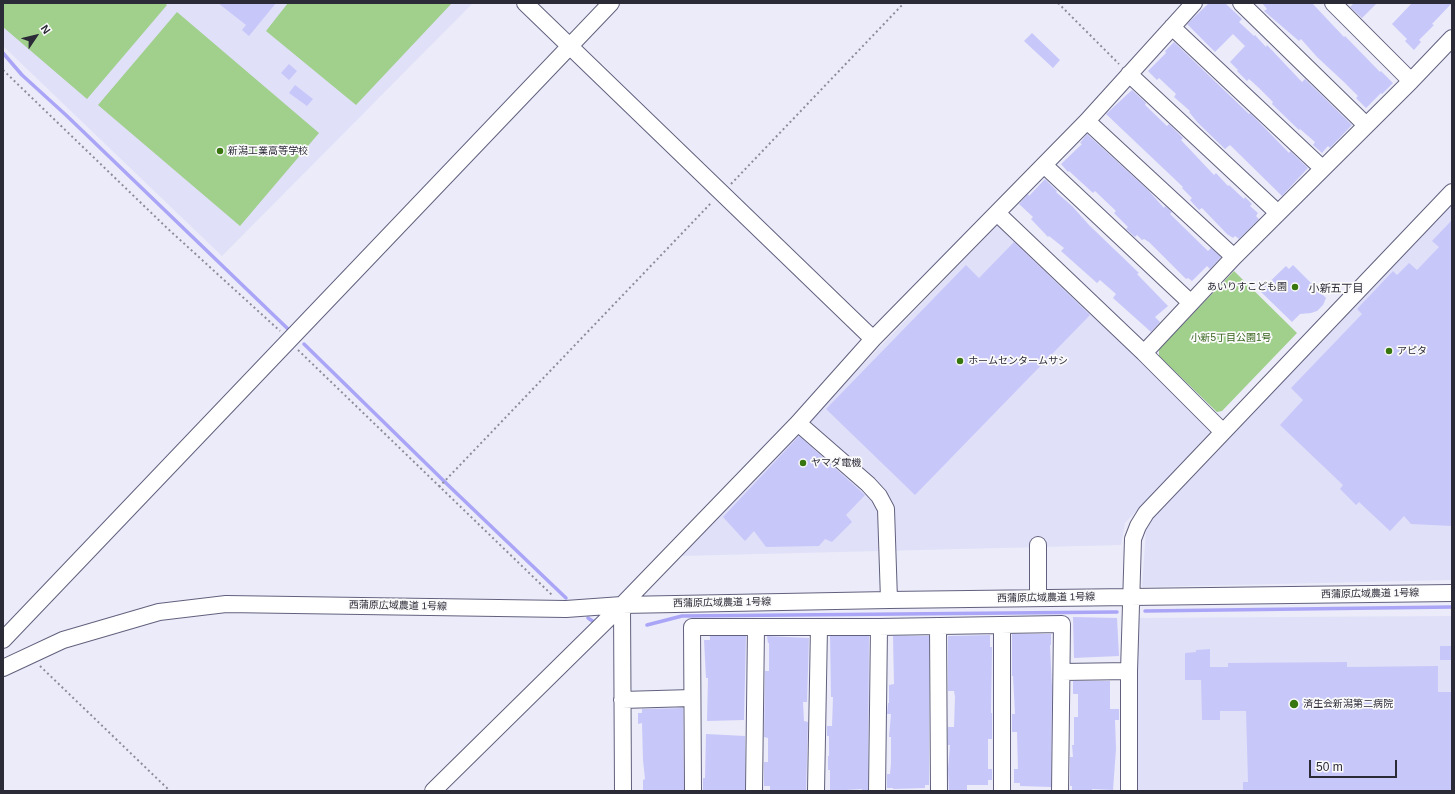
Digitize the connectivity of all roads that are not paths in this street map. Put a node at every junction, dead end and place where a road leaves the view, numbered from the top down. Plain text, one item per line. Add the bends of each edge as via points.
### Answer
1 (525, 3) edge
2 (611, 3) edge
3 (1194, 3) edge
4 (1241, 3) edge
5 (1334, 3) edge
6 (1172, 27) junction
7 (1452, 38) edge
8 (570, 46) junction
9 (1129, 74) junction
10 (1411, 81) junction
11 (1087, 121) junction
12 (1366, 124) junction
13 (1044, 165) junction
14 (1322, 168) junction
15 (1452, 192) edge
16 (997, 213) junction
17 (1278, 213) junction
18 (1234, 257) junction
19 (1191, 303) junction
20 (874, 339) junction
21 (1144, 353) junction
22 (798, 423) junction
23 (1223, 432) junction
24 (1038, 546) dead end
25 (1452, 593) edge
26 (1038, 597) junction
27 (1132, 597) junction
28 (889, 600) junction
29 (622, 605) junction
30 (1002, 625) junction
31 (938, 626) junction
32 (756, 627) junction
33 (819, 627) junction
34 (879, 627) junction
35 (3, 640) edge
36 (3, 668) edge
37 (1129, 671) junction
38 (1062, 672) junction
39 (692, 698) junction
40 (622, 700) junction
41 (433, 791) edge
42 (623, 791) edge
43 (693, 791) edge
44 (754, 791) edge
45 (816, 791) edge
46 (877, 791) edge
47 (939, 791) edge
48 (1002, 791) edge
49 (1060, 791) edge
50 (1129, 791) edge

1 - 8 street
2 - 8 street
3 - 6 street
4 - 12 street
5 - 10 street
6 - 9 street
6 - 14 street
7 - 10 street
8 - 20 street
8 - 35 street
9 - 11 street
9 - 17 street
10 - 12 street
11 - 13 street
11 - 18 street
12 - 14 street
13 - 16 street
13 - 19 street
14 - 17 street
15 - 23 street
16 - 20 street
16 - 21 street
17 - 18 street
18 - 19 street
19 - 21 street
20 - 22 street
21 - 23 street
22 - 28 street via 868,484 886,508
22 - 29 street
23 - 27 street via 1146,513 1138,526 1133,539
24 - 26 street
25 - 27 street, 西蒲原広域農道 1号線
26 - 27 street, 西蒲原広域農道 1号線
26 - 28 street, 西蒲原広域農道 1号線
27 - 37 street
28 - 29 street, 西蒲原広域農道 1号線
29 - 36 street, 西蒲原広域農道 1号線 via 566,609 226,604 159,612 63,640
29 - 40 street
29 - 41 street
30 - 31 street
30 - 38 street via 1062,624
30 - 48 street
31 - 34 street
31 - 47 street
32 - 33 street
32 - 39 street via 692,627
32 - 44 street
33 - 34 street
33 - 45 street
34 - 46 street
37 - 38 street
37 - 50 street
38 - 49 street
39 - 40 street
39 - 43 street
40 - 42 street

